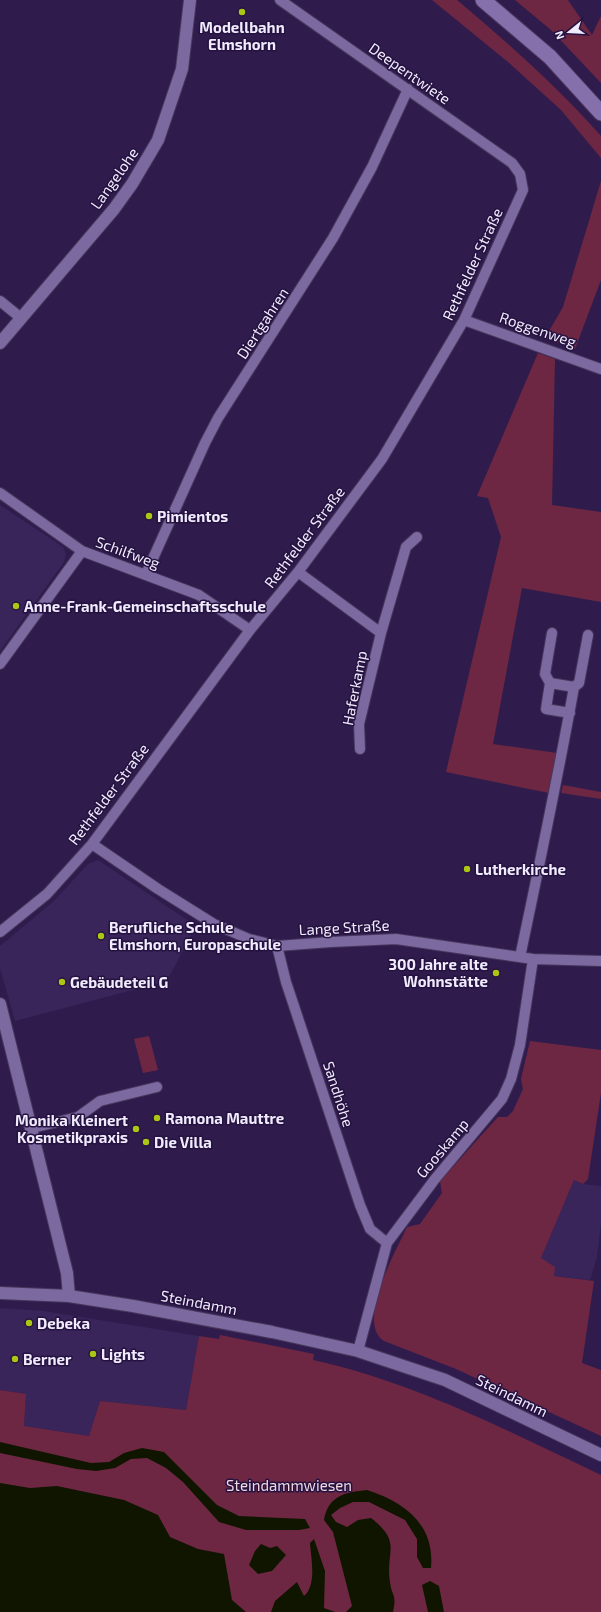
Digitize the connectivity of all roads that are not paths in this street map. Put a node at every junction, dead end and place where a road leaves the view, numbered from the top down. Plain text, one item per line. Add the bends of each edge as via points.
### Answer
1 (190, 0) edge
2 (280, 0) edge
3 (483, 0) edge
4 (408, 88) junction
5 (601, 113) edge
6 (520, 174) joint
7 (0, 301) edge
8 (21, 318) junction
9 (464, 320) junction
10 (0, 343) edge
11 (601, 369) edge
12 (0, 493) edge
13 (417, 536) dead end
14 (82, 551) junction
15 (298, 572) junction
16 (146, 574) junction
17 (250, 630) junction
18 (381, 633) junction
19 (552, 633) dead end
20 (588, 635) dead end
21 (0, 664) edge
22 (550, 683) junction
23 (574, 687) junction
24 (570, 713) junction
25 (360, 749) dead end
26 (92, 844) junction
27 (0, 932) edge
28 (277, 946) junction
29 (520, 957) junction
30 (533, 959) junction
31 (601, 961) edge
32 (0, 1004) edge
33 (157, 1087) dead end
34 (32, 1128) junction
35 (387, 1243) junction
36 (0, 1293) edge
37 (69, 1296) junction
38 (358, 1352) junction
39 (601, 1456) edge

1 - 8 street, Langelohe via 182,69 158,140 114,209
2 - 4 street, Deepentwiete
3 - 5 main road via 550,57
4 - 6 street, Deepentwiete via 512,163
4 - 16 street, Diertgahren via 372,167 333,238 208,437
6 - 9 street, Rethfelder Straße via 523,190
7 - 8 street
8 - 10 street, Langelohe
9 - 11 street, Roggenweg
9 - 15 street, Rethfelder Straße via 382,459
12 - 14 street, Schilfweg
13 - 18 street, Haferkamp via 406,547
14 - 16 street, Schilfweg
14 - 21 street
15 - 17 street, Rethfelder Straße
15 - 18 street, Haferkamp
16 - 17 street, Schilfweg via 199,595
17 - 26 street, Rethfelder Straße
18 - 25 street, Haferkamp via 359,724
19 - 22 street via 546,674
20 - 23 street via 579,683
22 - 23 street
22 - 24 street via 546,709
23 - 24 street
24 - 29 street
26 - 27 street, Rethfelder Straße via 47,894
26 - 28 street, Lange Straße via 214,924 249,939
28 - 29 street, Lange Straße via 396,939
28 - 35 street, Sandhöhe via 286,982 360,1205 370,1229
29 - 30 street, Lange Straße
30 - 31 street, Lange Straße
30 - 35 street, Gooskamp via 520,1045 511,1079 502,1100 435,1179
32 - 34 street
33 - 34 street via 100,1101 78,1117
34 - 37 street via 67,1273
35 - 38 street, Gooskamp
36 - 37 street, Steindamm
37 - 38 street, Steindamm via 272,1332
38 - 39 street, Steindamm via 445,1380

